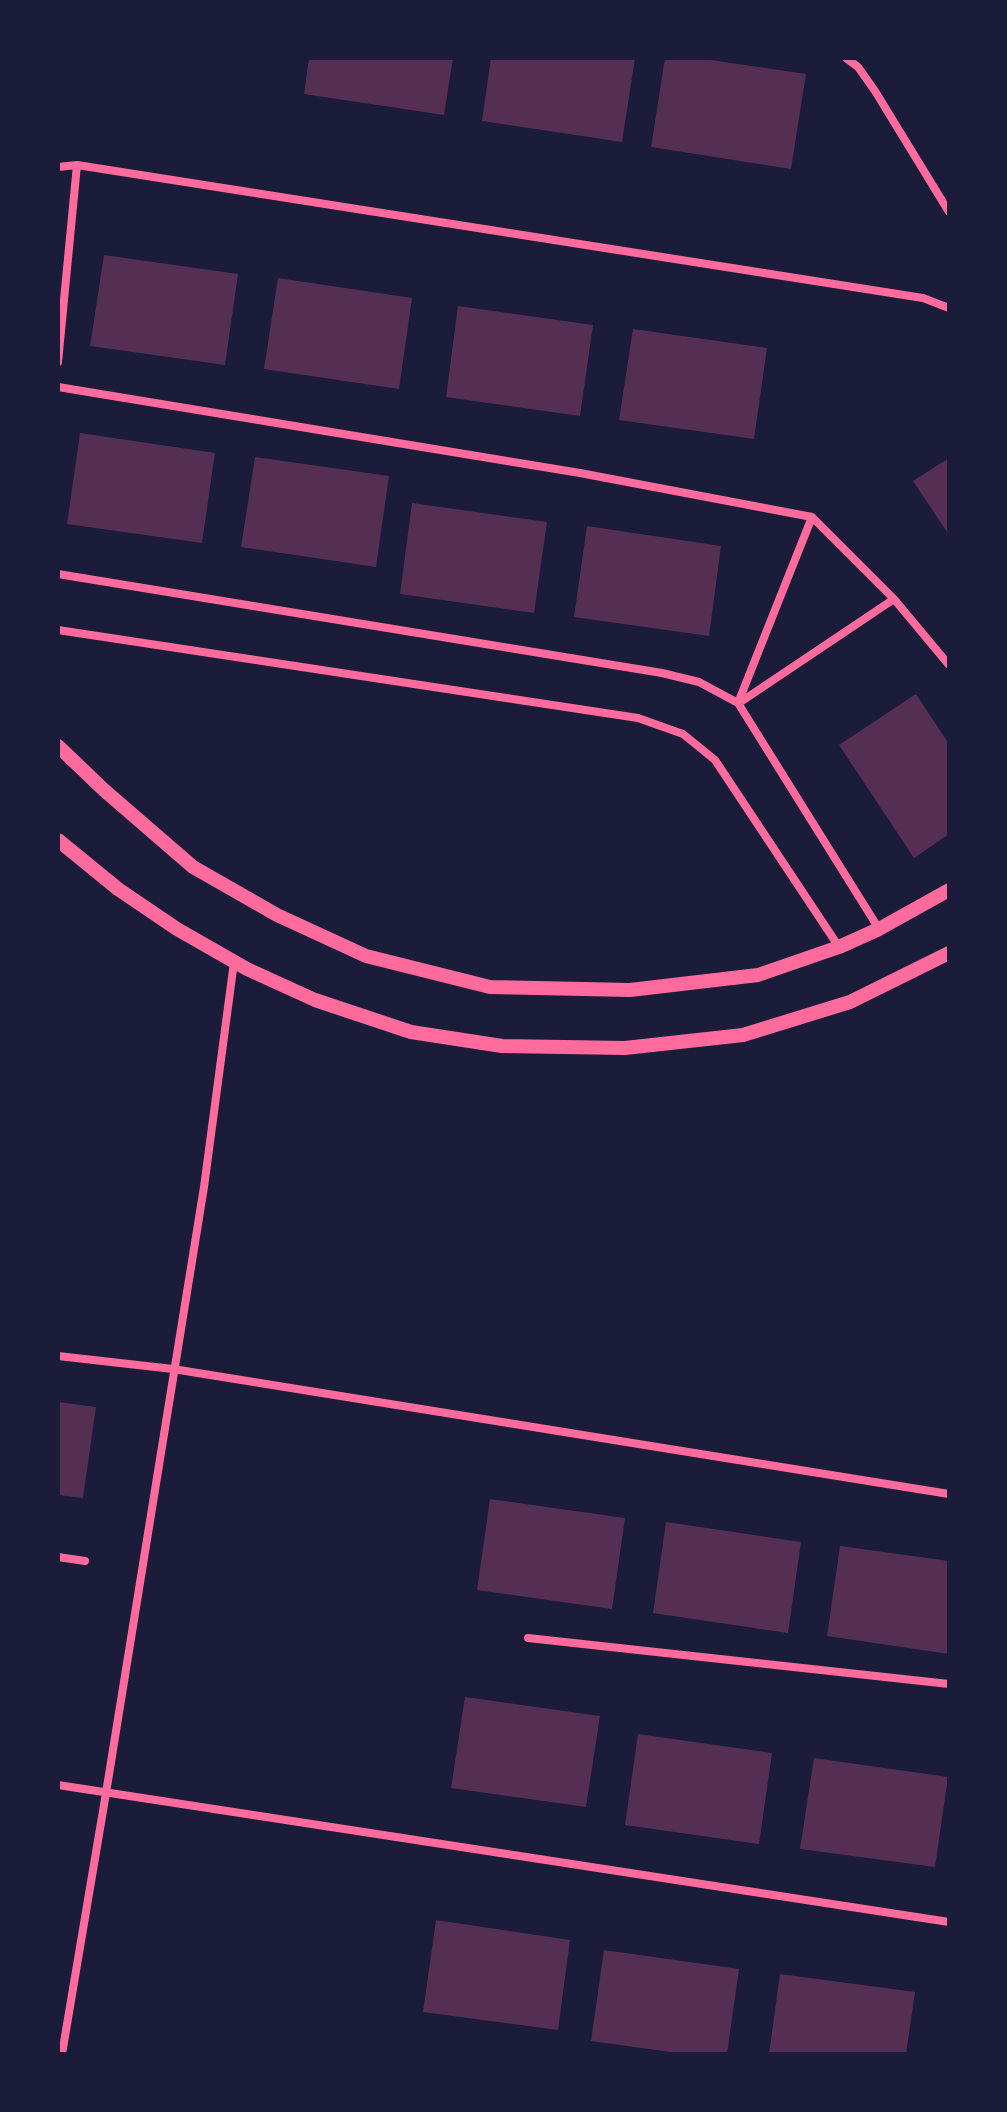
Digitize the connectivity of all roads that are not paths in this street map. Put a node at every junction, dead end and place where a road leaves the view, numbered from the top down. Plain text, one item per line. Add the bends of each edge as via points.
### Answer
1 (846, 58) edge
2 (77, 165) junction
3 (58, 167) edge
4 (949, 212) edge
5 (949, 308) edge
6 (58, 362) edge
7 (58, 387) edge
8 (812, 517) junction
9 (58, 574) edge
10 (894, 599) junction
11 (58, 630) edge
12 (949, 665) edge
13 (738, 703) junction
14 (58, 746) edge
15 (58, 840) edge
16 (949, 890) edge
17 (879, 929) junction
18 (839, 947) junction
19 (949, 953) edge
20 (234, 962) junction
21 (58, 1356) edge
22 (173, 1369) junction
23 (949, 1494) edge
24 (58, 1557) edge
25 (85, 1561) dead end
26 (528, 1638) dead end
27 (949, 1684) edge
28 (58, 1785) edge
29 (106, 1793) junction
30 (949, 1922) edge
31 (62, 2054) edge

1 - 4 street via 875,91
2 - 3 street
2 - 5 street via 923,298
2 - 6 street
7 - 8 street
8 - 10 street
8 - 13 street
9 - 13 street via 662,673 699,682
10 - 12 street
10 - 13 street
11 - 18 street via 638,718 683,734 715,760
13 - 17 street
14 - 18 street via 193,867 277,915 366,956 490,987 630,990 758,975
15 - 20 street via 118,889
16 - 17 street
17 - 18 street
19 - 20 street via 850,1002 743,1035 625,1048 502,1046 411,1032 315,1000
20 - 22 street
21 - 22 street
22 - 23 street
22 - 29 street
24 - 25 street
26 - 27 street
28 - 29 street
29 - 30 street
29 - 31 street

